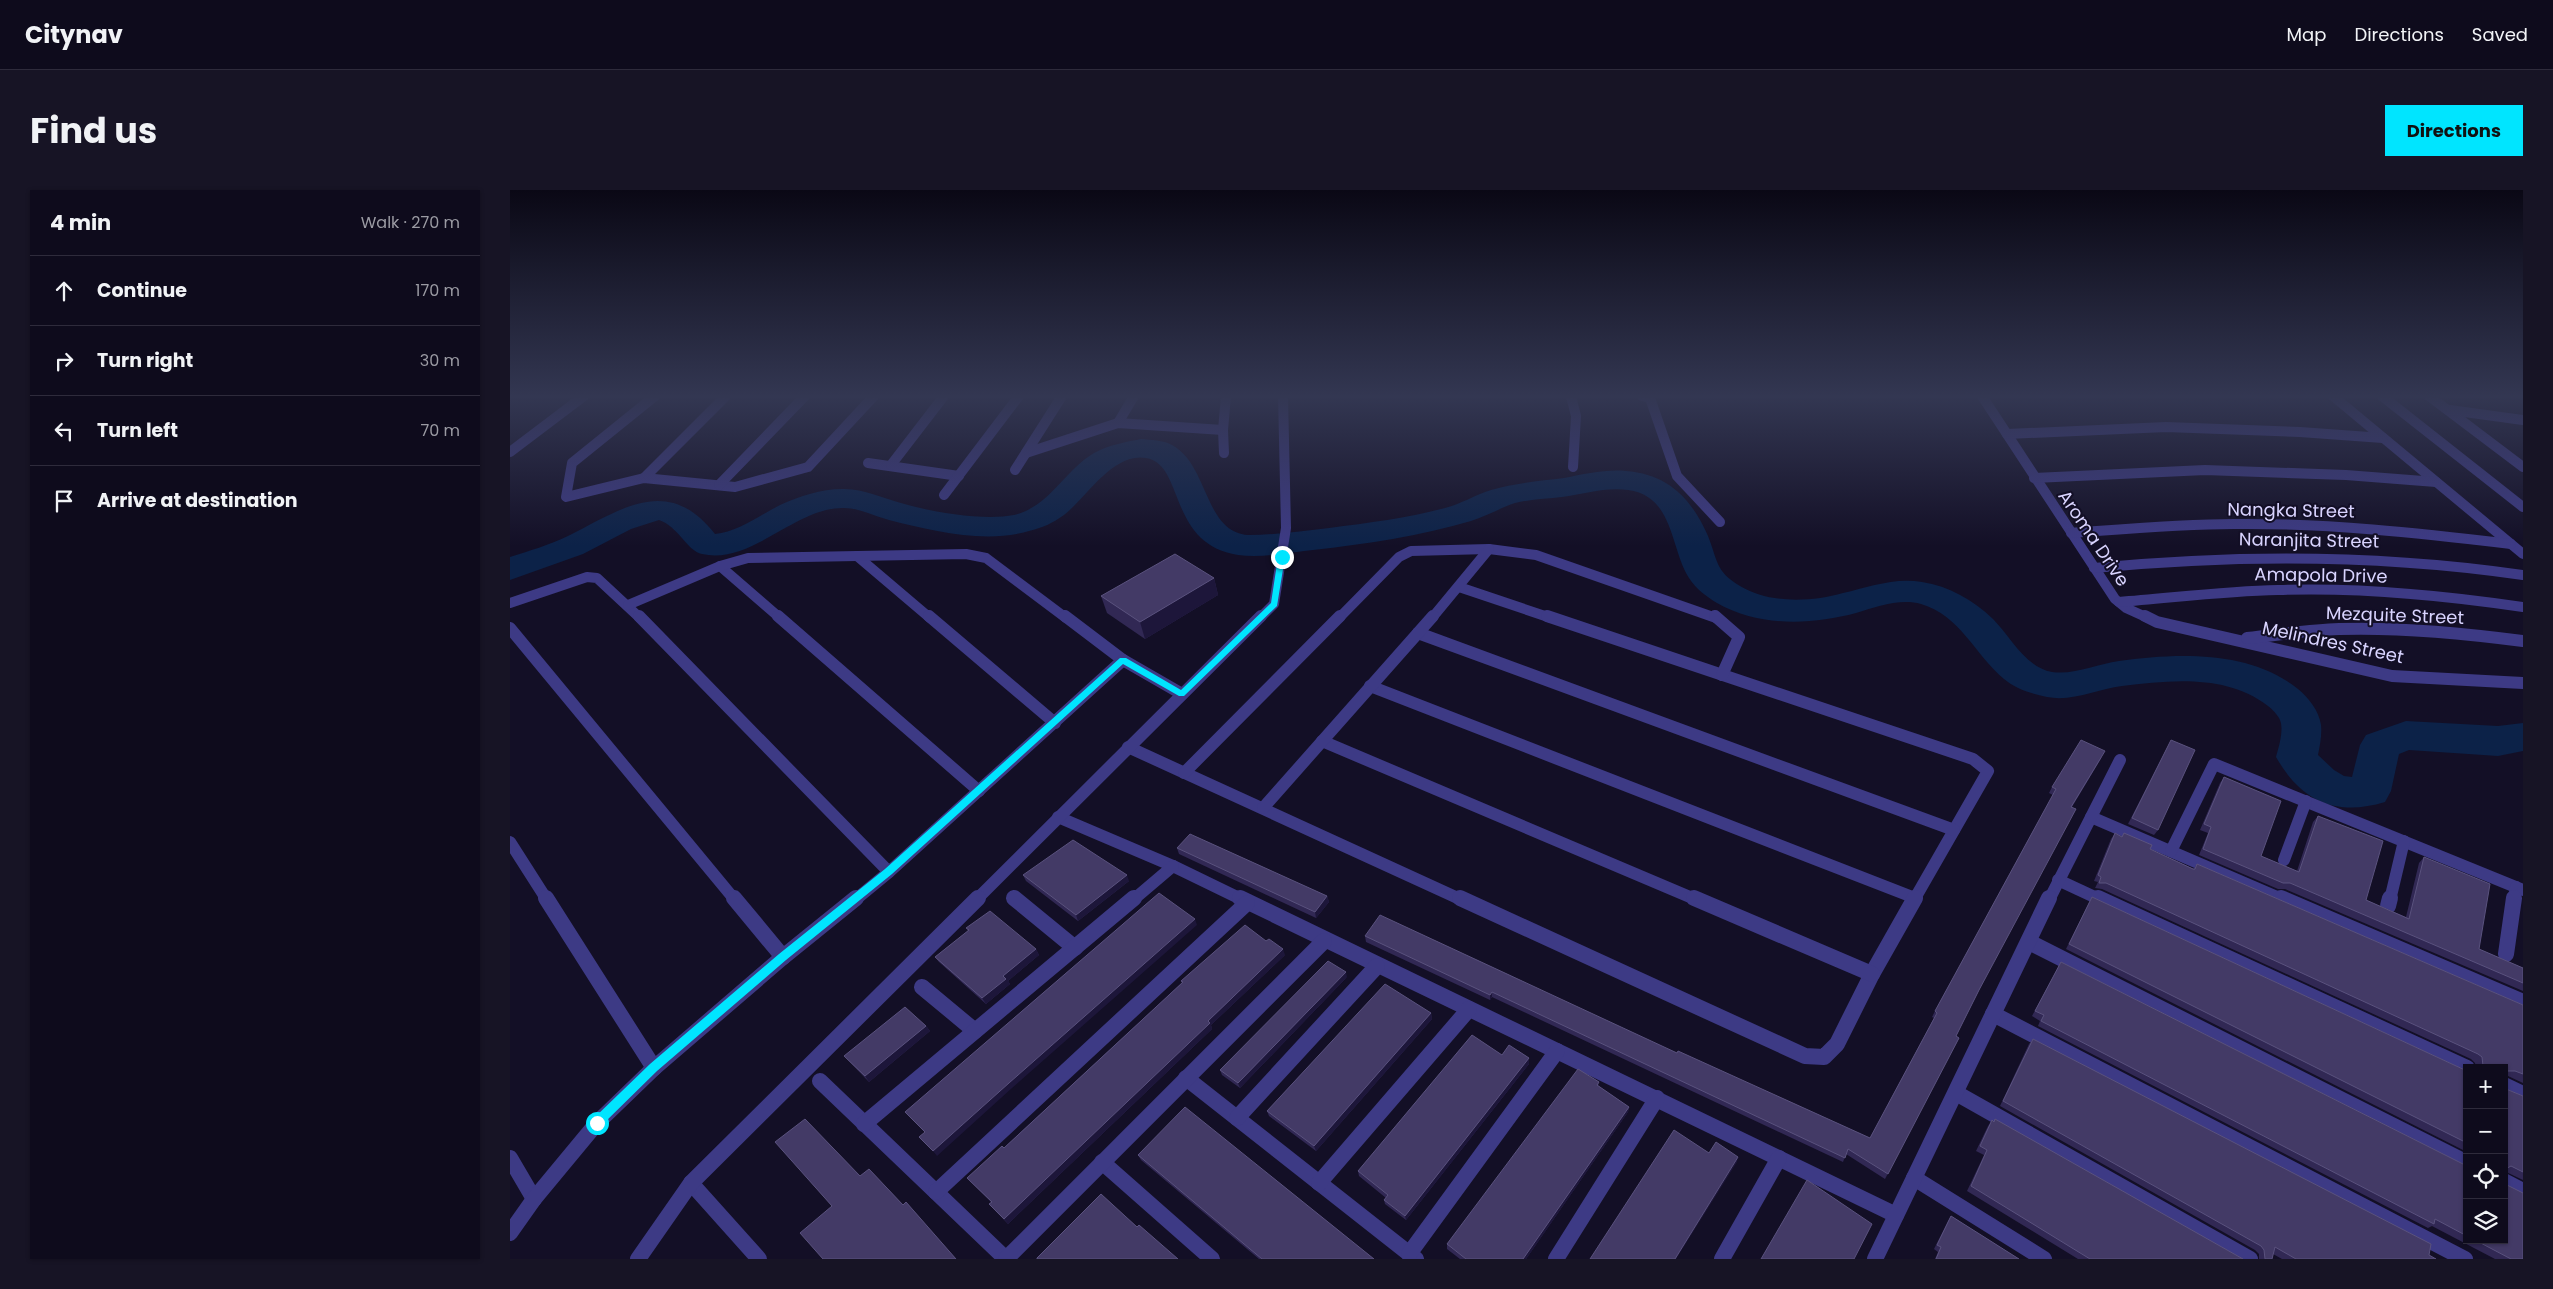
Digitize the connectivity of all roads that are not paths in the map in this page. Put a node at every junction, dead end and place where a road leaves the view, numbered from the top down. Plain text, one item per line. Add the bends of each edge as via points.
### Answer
1 (593, 446) edge
2 (676, 446) edge
3 (757, 446) edge
4 (828, 446) edge
5 (906, 446) edge
6 (981, 446) edge
7 (1030, 446) edge
8 (1048, 446) edge
9 (1224, 446) edge
10 (1284, 446) edge
11 (1574, 446) edge
12 (1667, 446) edge
13 (2014, 446) edge
14 (2392, 446) edge
15 (2445, 446) edge
16 (2496, 446) edge
17 (1026, 453) junction
18 (1224, 453) dead end
19 (868, 463) dead end
20 (2521, 464) edge
21 (891, 465) junction
22 (1573, 467) dead end
23 (1015, 470) dead end
24 (958, 476) junction
25 (644, 478) junction
26 (2034, 478) junction
27 (2436, 482) junction
28 (719, 485) junction
29 (944, 495) dead end
30 (2523, 507) edge
31 (1720, 522) dead end
32 (2071, 532) junction
33 (2511, 544) junction
34 (1489, 549) junction
35 (2523, 554) edge
36 (857, 556) junction
37 (720, 566) junction
38 (2094, 568) junction
39 (2523, 575) edge
40 (1459, 587) junction
41 (2119, 602) junction
42 (510, 603) edge
43 (628, 605) junction
44 (2523, 607) edge
45 (2138, 615) joint
46 (510, 628) edge
47 (1418, 633) junction
48 (2237, 640) junction
49 (2523, 641) edge
50 (1123, 660) junction
51 (1722, 675) junction
52 (2523, 683) edge
53 (1370, 686) junction
54 (1182, 694) junction
55 (1055, 723) junction
56 (1322, 741) junction
57 (1128, 748) junction
58 (2120, 760) dead end
59 (1184, 773) junction
60 (979, 791) junction
61 (2306, 801) junction
62 (1262, 808) junction
63 (1058, 817) junction
64 (2091, 817) junction
65 (1954, 830) junction
66 (2404, 841) junction
67 (510, 842) edge
68 (2171, 851) junction
69 (2284, 860) dead end
70 (1173, 866) junction
71 (889, 872) junction
72 (2058, 880) junction
73 (2519, 888) edge
74 (1014, 898) dead end
75 (1915, 898) junction
76 (1247, 903) junction
77 (2388, 906) dead end
78 (1324, 941) junction
79 (2029, 942) junction
80 (1075, 948) junction
81 (2506, 954) dead end
82 (783, 957) junction
83 (1377, 966) junction
84 (1872, 974) junction
85 (922, 987) dead end
86 (2523, 1002) edge
87 (1469, 1009) junction
88 (1994, 1014) junction
89 (975, 1031) junction
90 (1557, 1051) junction
91 (2463, 1066) edge
92 (654, 1068) junction
93 (1186, 1078) junction
94 (820, 1081) dead end
95 (2508, 1087) edge
96 (1956, 1093) junction
97 (2523, 1094) edge
98 (1657, 1098) junction
99 (1237, 1118) junction
100 (864, 1124) junction
101 (510, 1158) edge
102 (1779, 1158) junction
103 (2463, 1160) edge
104 (1102, 1162) junction
105 (1914, 1178) junction
106 (691, 1182) junction
107 (1319, 1183) junction
108 (2508, 1183) edge
109 (2523, 1191) edge
110 (936, 1192) junction
111 (534, 1199) junction
112 (1896, 1215) junction
113 (510, 1233) edge
114 (1413, 1256) edge
115 (638, 1259) edge
116 (759, 1259) edge
117 (1006, 1259) edge
118 (1212, 1259) edge
119 (1556, 1259) edge
120 (1722, 1259) edge
121 (1875, 1259) edge
122 (2044, 1259) edge
123 (2250, 1259) edge
124 (2465, 1259) edge

1 - 25 street via 572,463 566,497
2 - 25 street
3 - 28 street
4 - 28 street via 808,467 735,487
5 - 21 street
6 - 24 street
7 - 17 street
8 - 17 street
9 - 18 street
10 - 54 street via 1286,528 1274,604
11 - 22 street
12 - 31 street via 1677,476
13 - 26 street, Aroma Drive
14 - 27 street
15 - 30 street
16 - 20 street
17 - 23 street
19 - 21 street
21 - 24 street
24 - 29 street
25 - 28 street
26 - 27 street via 2206,470
26 - 32 street, Aroma Drive
27 - 33 street
32 - 33 street, Nangka Street via 2194,525 2294,525 2405,530
32 - 38 street, Aroma Drive
33 - 35 street
34 - 40 street
34 - 51 street via 1536,555 1713,615 1739,636
34 - 59 street via 1411,551 1399,557
36 - 37 street via 748,558
36 - 50 street via 966,554 986,558
36 - 55 street
37 - 43 street
37 - 60 street
38 - 39 street, Naranjita Street via 2167,560 2301,555 2387,558
38 - 41 street, Aroma Drive
40 - 47 street
40 - 51 street
41 - 44 street, Amapola Drive via 2308,589 2413,595
41 - 45 street, Aroma Drive
42 - 43 street via 587,577 597,578
43 - 71 street
45 - 48 street, Melindres Street
46 - 82 street
47 - 53 street
47 - 65 street
48 - 49 street, Mezquite Street via 2311,630 2376,629 2428,630
48 - 52 street, Melindres Street via 2392,676
50 - 54 street
50 - 55 street
51 - 65 street via 1973,759 1988,771
53 - 56 street
53 - 75 street
54 - 57 street
55 - 60 street
56 - 62 street
56 - 84 street
57 - 59 street
57 - 63 street
58 - 64 street
59 - 62 street
60 - 71 street
61 - 66 street
61 - 68 street via 2214,764
61 - 69 street
62 - 84 street via 1805,1056 1824,1057 1837,1044
63 - 70 street
63 - 106 street
64 - 68 street
64 - 72 street
65 - 75 street
66 - 73 street
66 - 77 street
67 - 92 street
68 - 86 street
70 - 76 street
70 - 80 street
71 - 82 street
72 - 79 street
72 - 91 street
73 - 81 street
74 - 80 street
75 - 84 street
76 - 78 street
76 - 110 street
78 - 83 street
78 - 93 street
79 - 88 street
79 - 103 street
80 - 89 street
82 - 92 street
83 - 87 street
83 - 99 street
85 - 89 street
87 - 90 street
87 - 107 street
88 - 96 street
88 - 124 street
89 - 100 street
90 - 98 street
90 - 114 street
92 - 111 street via 597,1123
93 - 99 street
93 - 104 street
94 - 100 street
95 - 97 street
96 - 105 street
96 - 123 street
98 - 102 street
98 - 119 street
99 - 107 street
100 - 110 street
101 - 111 street
102 - 112 street
102 - 120 street
104 - 117 street
104 - 118 street
105 - 112 street
105 - 122 street
106 - 115 street
106 - 116 street
107 - 114 street
108 - 109 street
110 - 117 street
111 - 113 street
112 - 121 street

